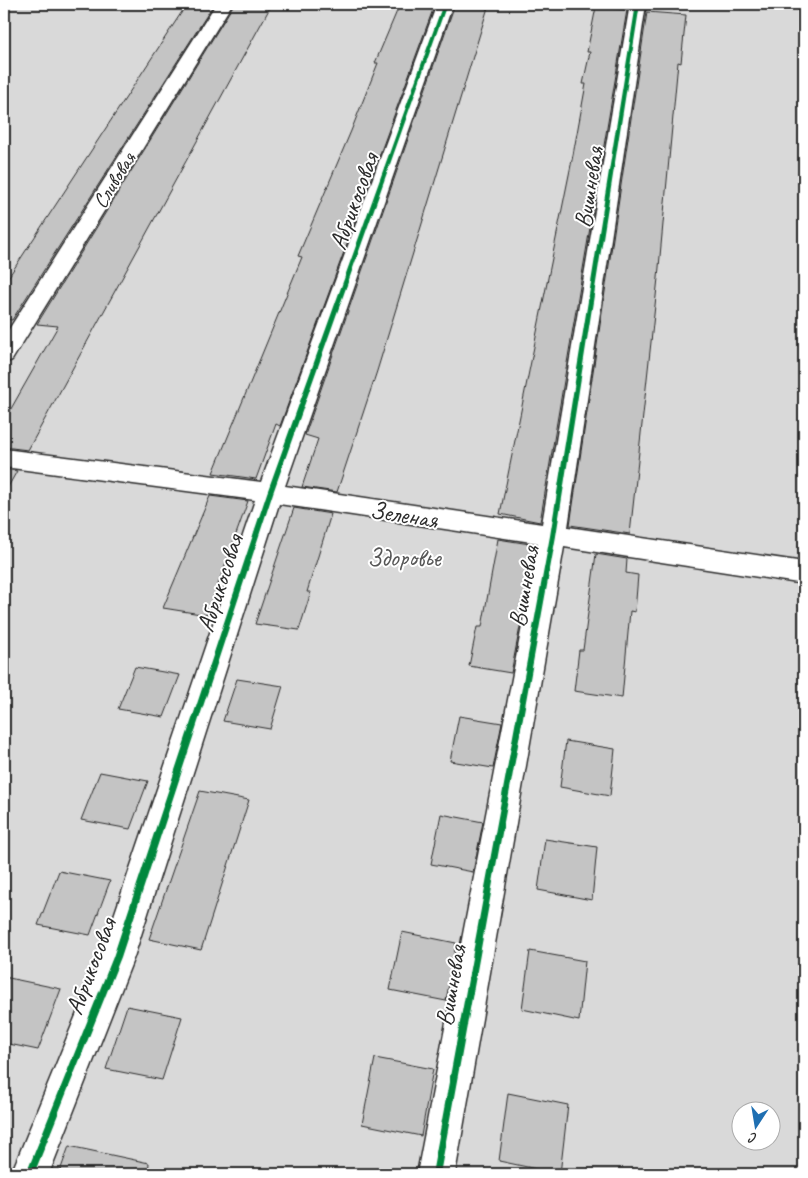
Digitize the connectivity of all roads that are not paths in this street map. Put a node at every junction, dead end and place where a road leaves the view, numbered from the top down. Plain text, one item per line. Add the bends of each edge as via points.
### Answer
1 (224, 4) edge
2 (445, 4) edge
3 (638, 4) edge
4 (4, 355) edge
5 (4, 458) edge
6 (270, 493) junction
7 (553, 536) junction
8 (804, 573) edge
9 (30, 1174) edge
10 (436, 1174) edge

1 - 4 street, Сливовая
2 - 6 street, Абрикосовая
3 - 7 street, Вишневая
5 - 6 street, Зеленая
6 - 7 street, Зеленая
6 - 9 street, Абрикосовая via 116,957
7 - 8 street, Зеленая
7 - 10 street, Вишневая

